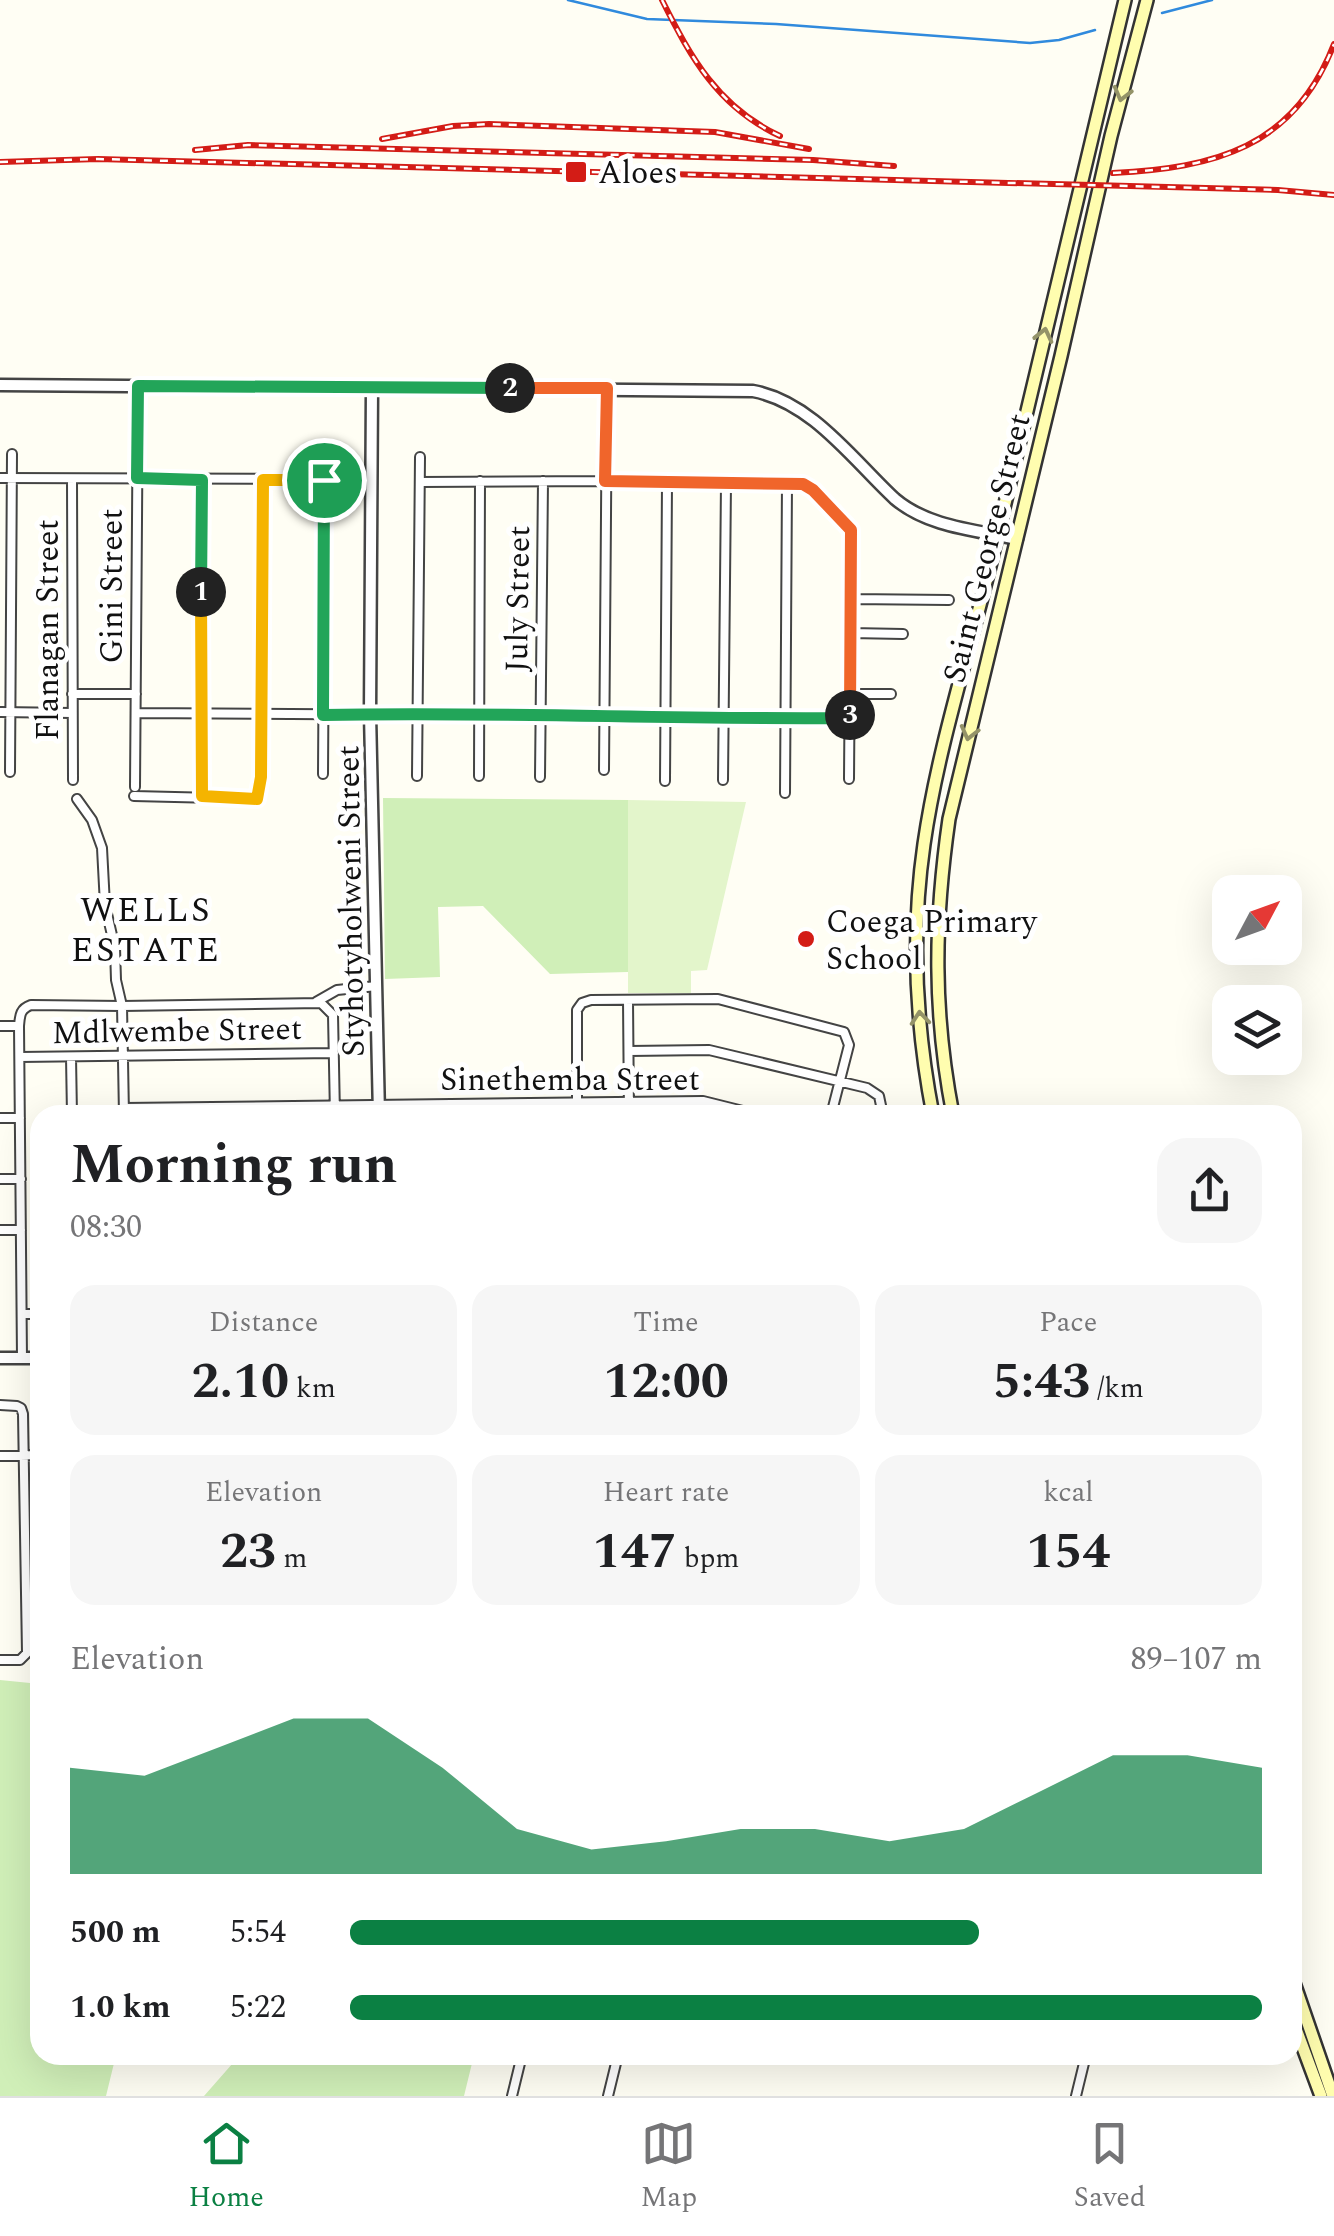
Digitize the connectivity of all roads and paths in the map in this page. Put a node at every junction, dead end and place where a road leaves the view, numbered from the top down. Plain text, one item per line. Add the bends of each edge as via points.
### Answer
1 (1125, 0) edge
2 (1147, 0) edge
3 (0, 385) edge
4 (138, 386) junction
5 (372, 387) junction
6 (607, 388) junction
7 (12, 454) dead end
8 (420, 457) dead end
9 (324, 461) dead end
10 (0, 478) edge
11 (12, 478) junction
12 (72, 478) junction
13 (137, 478) junction
14 (202, 480) junction
15 (263, 480) junction
16 (324, 480) junction
17 (480, 481) junction
18 (543, 481) junction
19 (605, 481) junction
20 (420, 482) junction
21 (667, 483) junction
22 (726, 483) junction
23 (787, 483) junction
24 (996, 535) junction
25 (1017, 539) junction
26 (852, 599) junction
27 (949, 600) dead end
28 (851, 633) junction
29 (904, 634) dead end
30 (72, 694) junction
31 (136, 694) junction
32 (850, 694) junction
33 (890, 694) dead end
34 (0, 712) edge
35 (11, 712) junction
36 (72, 712) junction
37 (136, 713) junction
38 (262, 714) junction
39 (370, 714) junction
40 (200, 715) junction
41 (323, 715) junction
42 (418, 715) junction
43 (540, 715) junction
44 (479, 716) junction
45 (604, 716) junction
46 (666, 716) junction
47 (724, 717) junction
48 (785, 718) junction
49 (850, 718) junction
50 (604, 770) dead end
51 (10, 772) dead end
52 (322, 774) dead end
53 (418, 776) dead end
54 (479, 776) dead end
55 (540, 777) dead end
56 (849, 779) dead end
57 (73, 780) dead end
58 (724, 780) dead end
59 (666, 781) dead end
60 (785, 793) dead end
61 (202, 796) junction
62 (77, 799) dead end
63 (377, 986) junction
64 (628, 1000) junction
65 (316, 1002) junction
66 (122, 1006) junction
67 (0, 1026) edge
68 (19, 1026) junction
69 (629, 1051) junction
70 (334, 1053) junction
71 (20, 1057) junction
72 (71, 1057) junction
73 (124, 1057) junction
74 (840, 1082) junction
75 (538, 1103) joint
76 (577, 1103) junction
77 (629, 1103) junction
78 (424, 1104) joint
79 (476, 1104) joint
80 (72, 1105) edge
81 (124, 1105) edge
82 (335, 1105) edge
83 (380, 1105) edge
84 (417, 1105) edge
85 (719, 1105) edge
86 (834, 1105) edge
87 (882, 1105) edge
88 (931, 1105) edge
89 (951, 1105) edge
90 (0, 1118) edge
91 (20, 1118) junction
92 (0, 1179) edge
93 (21, 1179) junction
94 (0, 1230) edge
95 (21, 1230) junction
96 (22, 1314) junction
97 (30, 1314) edge
98 (0, 1358) edge
99 (22, 1358) junction
100 (30, 1358) edge
101 (0, 1405) edge
102 (0, 1456) edge
103 (23, 1456) junction
104 (30, 1456) edge
105 (0, 1660) edge
106 (1302, 2005) edge
107 (1302, 2045) edge
108 (520, 2065) edge
109 (616, 2065) edge
110 (1084, 2065) edge
111 (512, 2096) edge
112 (608, 2096) edge
113 (1076, 2096) edge
114 (1321, 2096) edge
115 (1334, 2096) edge

24 -> 1 main road, Saint George Street
2 -> 25 main road, Saint George Street
3 - 4 street
4 - 5 street
4 - 13 street, Gini Street
5 - 6 street
5 - 39 street, Styhotyholweni Street
6 - 19 street
6 - 24 street via 742,390 780,398 808,414 903,506 934,521
7 - 11 street
8 - 20 street
9 - 16 street
10 - 11 street
11 - 12 street
11 - 35 street
12 - 13 street
12 - 30 street, Flanagan Street
13 - 14 street
13 - 31 street, Gini Street
14 - 15 street
14 - 40 street
15 - 16 street
15 - 38 street
16 - 41 street
17 - 18 street
17 - 20 street
17 - 44 street
18 - 19 street
18 - 43 street, July Street
19 - 21 street
19 - 45 street
20 - 42 street
21 - 22 street
21 - 46 street
22 - 23 street
22 - 47 street
23 - 26 street via 808,486 848,524
23 - 48 street
24 - 25 street
88 -> 24 main road, Saint George Street via 919,1007 922,866
25 -> 89 main road, Saint George Street via 948,819 937,993
26 - 27 street
26 - 28 street
28 - 29 street
28 - 32 street
30 - 31 street
30 - 36 street, Flanagan Street
31 - 37 street, Gini Street
32 - 33 street
32 - 49 street
34 - 35 street
35 - 36 street
35 - 51 street
36 - 57 street, Flanagan Street
37 - 40 street
37 - 61 street, Gini Street via 134,792
38 - 40 street
38 - 41 street
38 - 61 street via 257,799
39 - 41 street
39 - 42 street
39 - 63 street, Styhotyholweni Street
40 - 61 street
41 - 52 street
42 - 44 street
42 - 53 street
43 - 44 street
43 - 45 street
43 - 55 street, July Street
44 - 54 street
45 - 46 street
45 - 50 street
46 - 47 street
46 - 59 street
47 - 48 street
47 - 58 street
48 - 49 street
48 - 60 street
49 - 56 street
62 - 66 street via 102,848
63 - 65 street via 337,990
63 - 83 street, Styhotyholweni Street
64 - 69 street
64 - 74 street via 718,1000 841,1030 849,1045
64 - 76 street via 591,1000 577,1010
65 - 66 street
65 - 70 street via 333,1015
66 - 68 street via 31,1005 21,1011
66 - 73 street
67 - 68 street
68 - 71 street
69 - 74 street via 709,1050
69 - 77 street
70 - 73 street, Mdlwembe Street
70 - 82 street
71 - 72 street, Mdlwembe Street
71 - 91 street
72 - 73 street, Mdlwembe Street
72 - 80 street
73 - 81 street
74 - 86 street
74 - 87 street via 874,1091
75 - 76 street, Sinethemba Street
75 - 79 street, Sinethemba Street
76 - 77 street, Sinethemba Street
77 - 85 street, Sinethemba Street
78 - 79 street, Sinethemba Street
78 - 84 street, Sinethemba Street
90 - 91 street
91 - 93 street
92 - 93 street
93 - 95 street
94 - 95 street
95 - 96 street
96 - 97 street
96 - 99 street
98 - 99 street
99 - 100 street
101 - 103 street via 21,1408
102 - 103 street
103 - 104 street
103 - 105 street via 27,1653 20,1660
106 - 115 main road
107 - 114 main road
108 - 111 street
109 - 112 street
110 - 113 street

